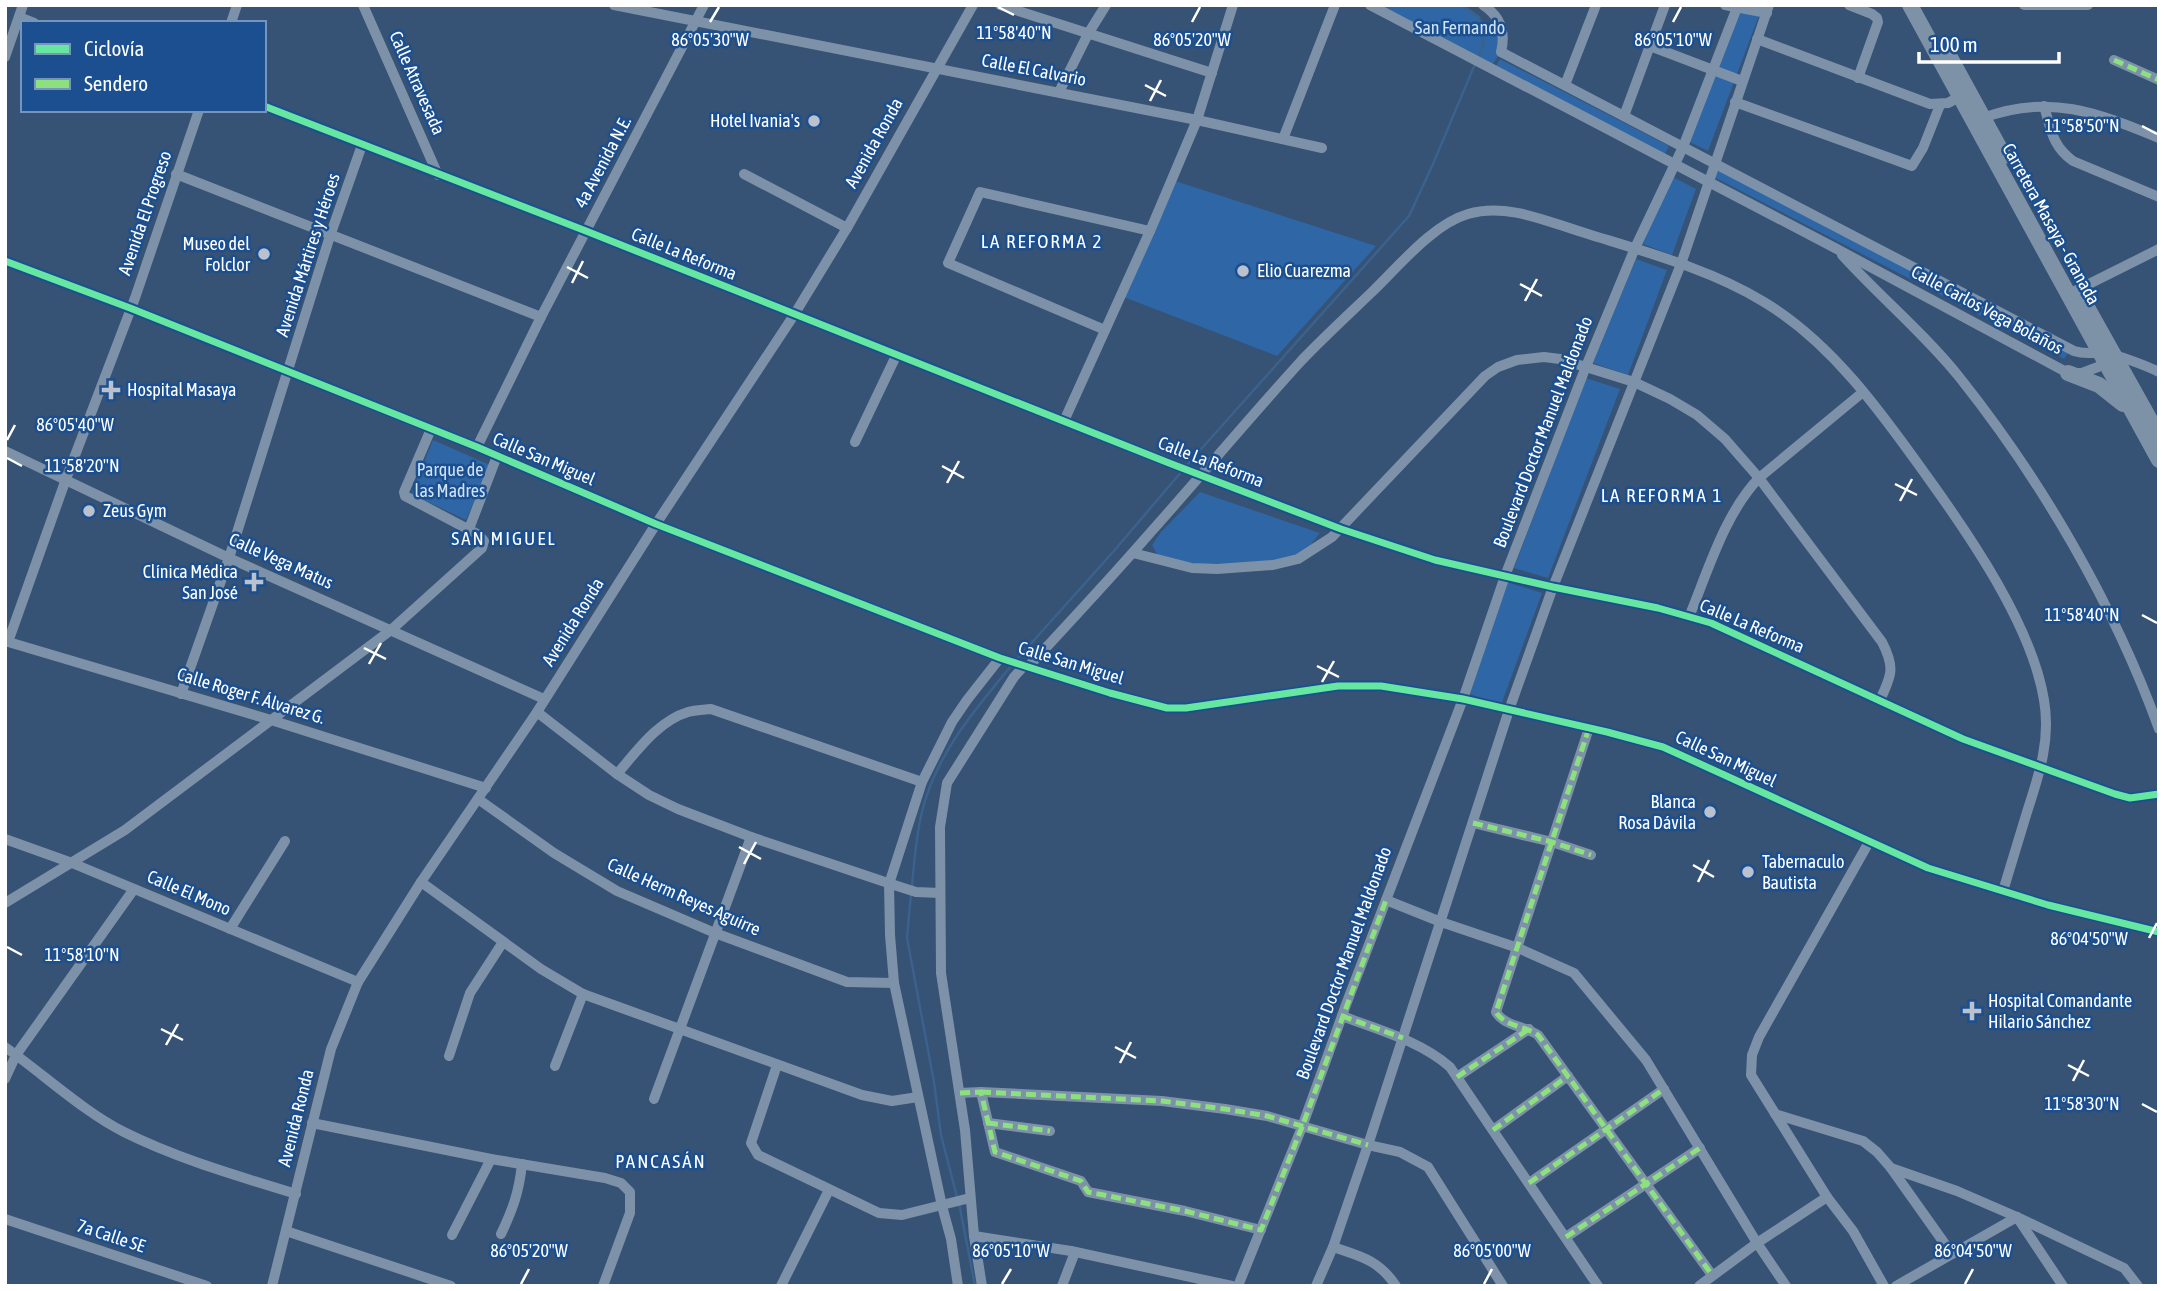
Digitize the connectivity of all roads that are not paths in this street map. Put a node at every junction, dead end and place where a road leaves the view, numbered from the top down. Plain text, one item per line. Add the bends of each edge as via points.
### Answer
1 (23, 5) edge
2 (363, 5) edge
3 (614, 5) edge
4 (704, 5) edge
5 (974, 5) edge
6 (1000, 5) edge
7 (1106, 5) edge
8 (1233, 5) edge
9 (1335, 5) edge
10 (1370, 5) edge
11 (1596, 5) edge
12 (1665, 5) edge
13 (1725, 5) edge
14 (1849, 5) edge
15 (1910, 5) edge
16 (1921, 5) edge
17 (2024, 5) edge
18 (2088, 5) edge
19 (1738, 6) edge
20 (1490, 7) edge
21 (1768, 9) edge
22 (19, 17) junction
23 (29, 21) edge
24 (696, 22) junction
25 (1088, 34) junction
26 (1757, 40) junction
27 (1650, 46) junction
28 (1501, 52) junction
29 (5, 55) edge
30 (2114, 60) dead end
31 (1487, 66) junction
32 (936, 68) junction
33 (1714, 70) junction
34 (1212, 73) junction
35 (1858, 78) junction
36 (2159, 80) edge
37 (1742, 81) junction
38 (1565, 85) junction
39 (1059, 92) junction
40 (1959, 97) junction
41 (1735, 102) junction
42 (1940, 105) junction
43 (2044, 106) junction
44 (266, 108) edge
45 (198, 112) edge
46 (1624, 116) junction
47 (1983, 118) junction
48 (1197, 120) junction
49 (2159, 138) edge
50 (1283, 139) junction
51 (362, 145) junction
52 (1683, 147) junction
53 (1322, 148) dead end
54 (1715, 163) junction
55 (1676, 164) junction
56 (176, 174) junction
57 (744, 174) dead end
58 (438, 175) junction
59 (1709, 181) junction
60 (2159, 197) edge
61 (847, 228) junction
62 (586, 231) junction
63 (1150, 231) junction
64 (330, 236) junction
65 (1635, 248) junction
66 (1835, 248) junction
67 (2159, 249) edge
68 (5, 261) edge
69 (1681, 264) junction
70 (2073, 292) junction
71 (130, 308) junction
72 (794, 315) junction
73 (541, 317) junction
74 (1105, 330) junction
75 (896, 356) junction
76 (2107, 358) junction
77 (1585, 369) junction
78 (2159, 372) edge
79 (288, 373) junction
80 (2068, 373) junction
81 (1634, 382) junction
82 (1863, 392) junction
83 (2134, 415) junction
84 (1064, 421) junction
85 (431, 429) junction
86 (2159, 436) edge
87 (855, 442) dead end
88 (477, 447) junction
89 (5, 451) edge
90 (497, 456) junction
91 (2159, 460) edge
92 (1199, 474) junction
93 (1759, 478) junction
94 (65, 479) junction
95 (656, 524) junction
96 (1341, 528) junction
97 (469, 529) junction
98 (1133, 552) junction
99 (229, 558) junction
100 (1505, 576) junction
101 (1553, 587) junction
102 (1689, 617) junction
103 (391, 630) junction
104 (7, 642) edge
105 (1002, 658) junction
106 (1024, 666) junction
107 (181, 694) junction
108 (544, 699) junction
109 (1463, 699) junction
110 (1880, 700) junction
111 (1509, 710) junction
112 (537, 712) junction
113 (271, 720) junction
114 (1588, 728) junction
115 (2159, 729) edge
116 (2041, 768) junction
117 (617, 774) junction
118 (922, 782) junction
119 (485, 788) junction
120 (2159, 794) edge
121 (478, 799) junction
122 (1473, 823) junction
123 (751, 837) junction
124 (5, 839) edge
125 (285, 841) dead end
126 (1552, 842) junction
127 (1869, 842) junction
128 (1591, 855) dead end
129 (72, 863) junction
130 (421, 882) junction
131 (892, 884) junction
132 (134, 889) junction
133 (2003, 891) junction
134 (938, 893) junction
135 (1386, 900) junction
136 (5, 903) edge
137 (1441, 922) junction
138 (230, 929) junction
139 (2159, 932) edge
140 (715, 933) junction
141 (503, 942) junction
142 (1518, 948) junction
143 (358, 982) junction
144 (894, 984) junction
145 (583, 994) junction
146 (1342, 1016) junction
147 (1529, 1029) junction
148 (680, 1030) junction
149 (1403, 1038) junction
150 (5, 1047) edge
151 (16, 1055) junction
152 (449, 1056) dead end
153 (777, 1065) junction
154 (555, 1066) dead end
155 (1568, 1076) junction
156 (1457, 1077) junction
157 (5, 1079) edge
158 (1664, 1089) junction
159 (981, 1092) junction
160 (960, 1093) junction
161 (918, 1097) junction
162 (654, 1099) dead end
163 (1774, 1114) junction
164 (312, 1123) junction
165 (988, 1123) junction
166 (1302, 1126) junction
167 (1606, 1129) junction
168 (1493, 1130) junction
169 (1049, 1131) dead end
170 (1368, 1145) junction
171 (1700, 1148) junction
172 (491, 1159) junction
173 (522, 1164) junction
174 (1891, 1168) junction
175 (1529, 1182) junction
176 (1646, 1184) junction
177 (829, 1190) junction
178 (296, 1194) junction
179 (1827, 1197) junction
180 (967, 1199) junction
181 (947, 1205) junction
182 (2017, 1217) junction
183 (5, 1219) edge
184 (1261, 1230) junction
185 (286, 1231) junction
186 (501, 1234) dead end
187 (452, 1235) dead end
188 (974, 1236) junction
189 (1566, 1237) junction
190 (1757, 1243) junction
191 (1333, 1247) junction
192 (1075, 1252) junction
193 (1952, 1254) junction
194 (1713, 1275) junction
195 (178, 1281) edge
196 (2061, 1285) edge
197 (206, 1286) edge
198 (272, 1286) edge
199 (451, 1286) edge
200 (603, 1286) edge
201 (781, 1286) edge
202 (958, 1286) edge
203 (982, 1286) edge
204 (1062, 1286) edge
205 (1232, 1286) edge
206 (1238, 1286) edge
207 (1316, 1286) edge
208 (1396, 1286) edge
209 (1503, 1286) edge
210 (1598, 1286) edge
211 (1699, 1286) edge
212 (1786, 1286) edge
213 (1884, 1286) edge
214 (1896, 1286) edge
215 (2138, 1286) edge

1 - 22 street
2 - 58 street, Calle Atravesada
3 - 24 street, Calle El Calvario
4 - 24 street, 4a Avenida N.E.
5 - 32 street, Avenida Ronda
6 - 25 street
7 - 25 street
8 - 34 street
9 - 50 street
10 - 31 street, Calle Carlos Vega Bolaños
11 - 38 street
12 - 27 street
13 - 19 street
14 - 35 street via 1872,14 1878,22
15 - 40 highway, Carretera Masaya - Granada
16 - 47 highway, Carretera Masaya - Granada
17 - 18 street
19 - 21 street
19 - 33 street, Boulevard Doctor Manuel Maldonado
20 - 28 street via 1500,22
21 - 26 street
22 - 23 street
22 - 29 street
24 - 32 street, Calle El Calvario
24 - 62 street, 4a Avenida N.E.
25 - 34 street
25 - 39 street
26 - 35 street
26 - 37 street
27 - 33 street
27 - 46 street
28 - 31 street
28 - 38 street, Calle Carlos Vega Bolaños
30 - 36 street
31 - 55 street, Calle Carlos Vega Bolaños
32 - 39 street, Calle El Calvario
32 - 61 street, Avenida Ronda
33 - 37 street
33 - 52 street, Boulevard Doctor Manuel Maldonado
34 - 48 street
35 - 42 street
37 - 41 street
38 - 46 street, Calle Carlos Vega Bolaños
39 - 48 street, Calle El Calvario
40 - 42 street
40 - 70 highway, Carretera Masaya - Granada
41 - 42 street via 1912,166
41 - 54 street
43 - 47 street via 2005,110
43 - 49 street via 2096,113
43 - 60 street via 2061,152
44 - 51 street, Calle La Reforma
45 - 56 street, Avenida El Progreso
46 - 52 street, Calle Carlos Vega Bolaños
47 - 70 highway, Carretera Masaya - Granada
48 - 50 street, Calle El Calvario
48 - 63 street
50 - 53 street, Calle El Calvario
51 - 58 street, Calle La Reforma
51 - 64 street, Avenida Mártires y Héroes
52 - 54 street, Calle Carlos Vega Bolaños
52 - 55 street, Boulevard Doctor Manuel Maldonado
54 - 59 street
54 - 76 street, Calle Carlos Vega Bolaños via 2074,351
55 - 59 street, Calle Carlos Vega Bolaños
55 - 65 street, Boulevard Doctor Manuel Maldonado
56 - 64 street
56 - 71 street, Avenida El Progreso
57 - 61 street
58 - 62 street, Calle La Reforma
59 - 66 street, Calle Carlos Vega Bolaños
59 - 69 street
61 - 72 street, Avenida Ronda
62 - 72 street, Calle La Reforma
62 - 73 street, 4a Avenida N.E.
63 - 74 street
63 - 74 street via 980,192 948,263
64 - 73 street
64 - 79 street, Avenida Mártires y Héroes
65 - 69 street
65 - 77 street, Boulevard Doctor Manuel Maldonado
65 - 92 street via 1514,212 1484,211 1455,219 1435,232 1304,359
66 - 80 street, Calle Carlos Vega Bolaños
66 - 115 street via 1959,377 2034,481 2121,639
67 - 70 street
68 - 71 street, Calle San Miguel
69 - 81 street
69 - 82 street via 1779,312
70 - 76 highway, Carretera Masaya - Granada
71 - 79 street, Calle San Miguel
71 - 94 street, Avenida El Progreso
72 - 75 street, Calle La Reforma
72 - 95 street, Avenida Ronda
73 - 88 street, 4a Avenida N.E.
74 - 84 street
75 - 84 street, Calle La Reforma
75 - 87 street
76 - 78 street
76 - 80 street, Calle Carlos Vega Bolaños via 2082,373
76 - 83 highway, Carretera Masaya - Granada
76 - 86 highway, Carretera Masaya - Granada
77 - 81 street
77 - 96 street via 1544,357 1498,367
77 - 100 street, Boulevard Doctor Manuel Maldonado
79 - 85 street, Calle San Miguel
79 - 99 street, Avenida Mártires y Héroes
80 - 83 highway via 2099,385
81 - 93 street via 1697,415
81 - 101 street
82 - 93 street
82 - 116 street via 1952,511 1989,569 2025,640 2048,722
83 - 91 highway, Carretera Masaya - Granada
84 - 92 street, Calle La Reforma
85 - 88 street, Calle San Miguel
85 - 97 street via 405,496
88 - 90 street, Calle San Miguel
89 - 94 street, Calle Vega Matus
90 - 95 street, Calle San Miguel
90 - 97 street
92 - 96 street, Calle La Reforma
92 - 98 street
93 - 102 street via 1734,510
93 - 110 street via 1882,642 1891,672
94 - 99 street, Calle Vega Matus
94 - 104 street, Avenida El Progreso
95 - 105 street, Calle San Miguel
95 - 108 street, Avenida Ronda
96 - 98 street via 1298,559 1273,565 1192,568
96 - 100 street, Calle La Reforma via 1435,560
97 - 103 street via 484,541 482,548
98 - 106 street
99 - 103 street, Calle Vega Matus
99 - 107 street, Avenida Mártires y Héroes
100 - 101 street, Calle La Reforma
100 - 109 street, Boulevard Doctor Manuel Maldonado
101 - 102 street, Calle La Reforma
101 - 111 street
102 - 110 street, Calle La Reforma
103 - 108 street, Calle Vega Matus
103 - 113 street
104 - 107 street, Calle Roger F. Álvarez G.
105 - 106 street, Calle San Miguel
105 - 118 street via 952,722
106 - 109 street, Calle San Miguel via 1167,708 1352,685
106 - 134 street via 947,783
107 - 113 street, Calle Roger F. Álvarez G.
108 - 112 street, Avenida Ronda
109 - 111 street, Calle San Miguel
109 - 135 street, Boulevard Doctor Manuel Maldonado
110 - 116 street, Calle La Reforma via 1963,739
111 - 114 street, Calle San Miguel
111 - 122 street
112 - 117 street
112 - 119 street, Avenida Ronda
113 - 119 street, Calle Roger F. Álvarez G.
113 - 129 street via 125,830
114 - 126 street
114 - 127 street, Calle San Miguel via 1663,747
116 - 120 street, Calle La Reforma via 2130,798
116 - 133 street
117 - 118 street via 668,722 688,712 711,709
117 - 123 street via 678,809
118 - 131 street
119 - 121 street, Avenida Ronda
121 - 130 street, Avenida Ronda
121 - 140 street, Calle Herm Reyes Aguirre via 617,891
122 - 126 street
122 - 137 street
123 - 131 street
123 - 140 street
124 - 129 street, Calle El Mono
125 - 138 street
126 - 128 street
126 - 142 street
127 - 133 street, Calle San Miguel via 1928,868
127 - 163 street via 1752,1055 1751,1075
129 - 132 street, Calle El Mono
129 - 136 street
130 - 141 street
130 - 143 street, Avenida Ronda
131 - 134 street
131 - 144 street
132 - 138 street, Calle El Mono
132 - 151 street
133 - 139 street, Calle San Miguel
134 - 160 street via 941,973
135 - 137 street
135 - 146 street, Boulevard Doctor Manuel Maldonado
137 - 142 street
137 - 149 street
138 - 143 street, Calle El Mono
140 - 144 street, Calle Herm Reyes Aguirre via 847,982
140 - 148 street
141 - 145 street
141 - 152 street via 470,993
142 - 147 street via 1496,1012 1502,1020
142 - 158 street via 1574,973 1646,1060
143 - 164 street, Avenida Ronda via 331,1049
144 - 161 street
145 - 148 street
145 - 154 street
146 - 149 street
146 - 166 street, Boulevard Doctor Manuel Maldonado
147 - 155 street
147 - 156 street
148 - 153 street
148 - 162 street
149 - 156 street via 1441,1059
149 - 170 street
150 - 151 street
151 - 157 street
151 - 178 street via 122,1131
153 - 161 street via 862,1095 892,1101
153 - 177 street via 751,1143 758,1155
155 - 167 street
155 - 168 street
156 - 168 street
158 - 167 street
158 - 171 street
159 - 160 street
159 - 165 street
159 - 166 street via 1162,1101 1267,1116
160 - 180 street
161 - 181 street
163 - 174 street via 1863,1141
163 - 179 street
164 - 172 street
164 - 178 street, Avenida Ronda
165 - 169 street
165 - 184 street via 995,1152 1080,1180 1088,1192
166 - 170 street
166 - 184 street, Boulevard Doctor Manuel Maldonado
167 - 175 street
167 - 176 street
168 - 175 street
170 - 191 street
170 - 209 street via 1400,1152 1427,1167
171 - 176 street
171 - 190 street
172 - 173 street
172 - 187 street
173 - 186 street via 519,1191
173 - 200 street via 605,1178 630,1192 630,1213
174 - 182 street
174 - 193 street
175 - 189 street
176 - 189 street
176 - 194 street
177 - 181 street via 878,1213 902,1215
177 - 201 street
178 - 185 street, Avenida Ronda
179 - 190 street
179 - 213 street via 1853,1231
180 - 181 street
180 - 188 street
181 - 202 street
182 - 193 street
182 - 196 street
182 - 215 street via 2124,1268
183 - 195 street, 7a Calle SE
184 - 206 street, Boulevard Doctor Manuel Maldonado
185 - 198 street, Avenida Ronda
185 - 199 street
188 - 192 street
188 - 203 street
189 - 210 street
190 - 194 street
190 - 212 street
191 - 207 street
191 - 208 street via 1370,1259
192 - 204 street
192 - 205 street
193 - 214 street
194 - 211 street
195 - 197 street, 7a Calle SE

